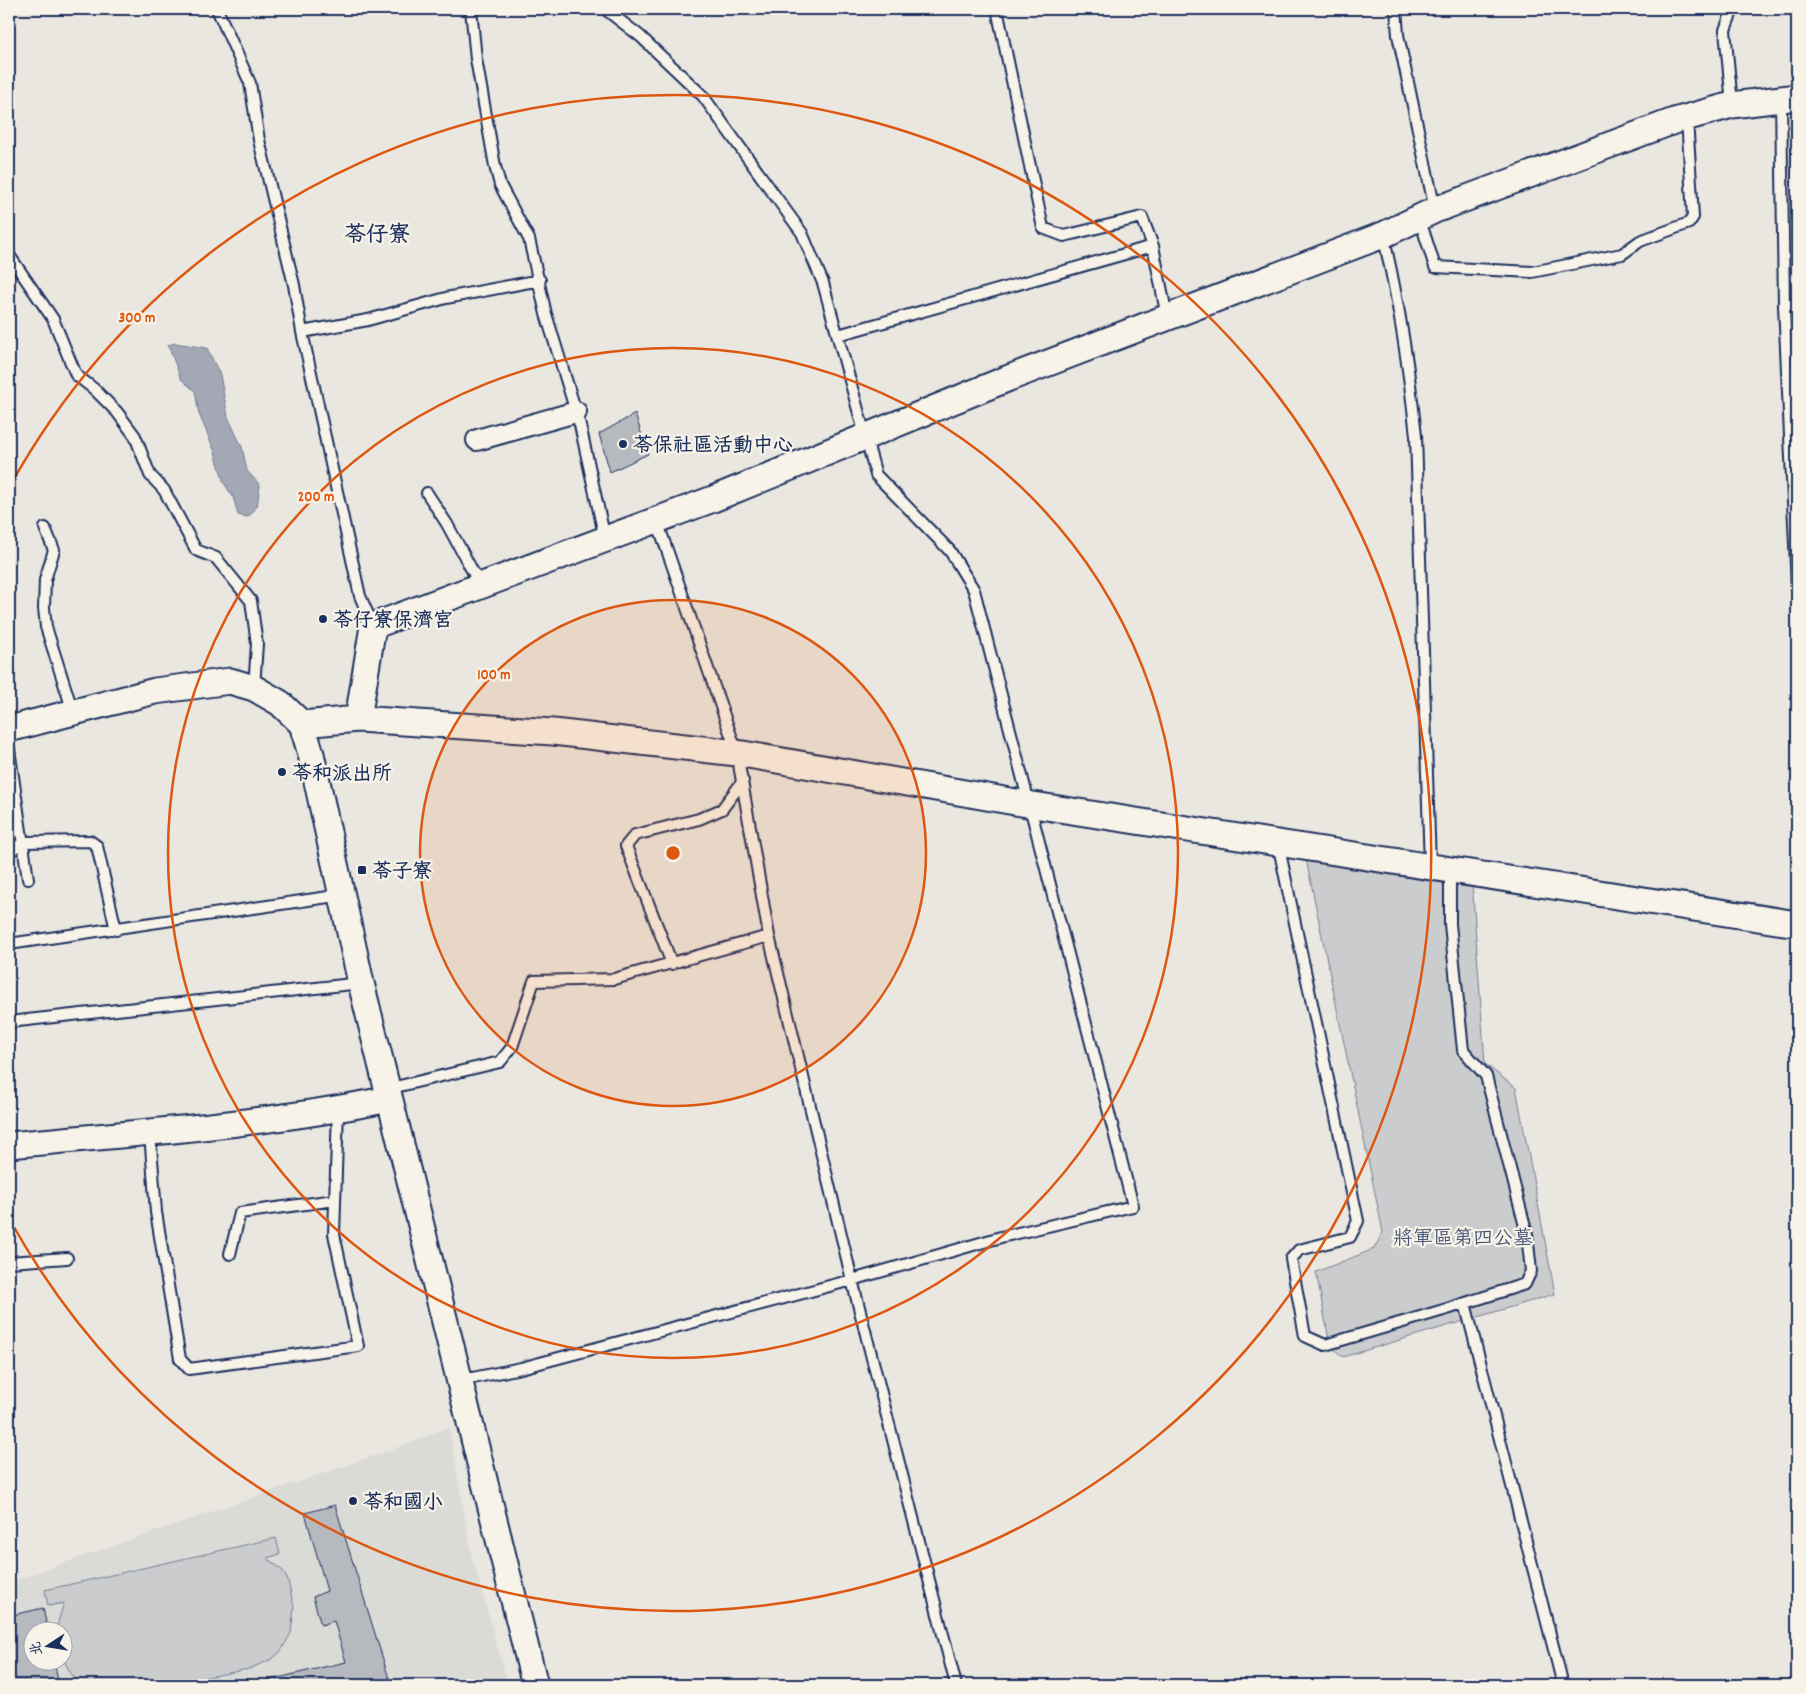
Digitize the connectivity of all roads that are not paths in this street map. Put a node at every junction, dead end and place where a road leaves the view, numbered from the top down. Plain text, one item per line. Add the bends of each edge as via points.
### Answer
1 (217, 9) edge
2 (471, 9) edge
3 (605, 9) edge
4 (997, 9) edge
5 (1396, 9) edge
6 (1733, 9) edge
7 (1789, 97) edge
8 (1732, 105) junction
9 (1687, 118) junction
10 (1427, 213) junction
11 (1383, 235) junction
12 (1153, 246) junction
13 (9, 255) edge
14 (540, 280) junction
15 (1797, 305) edge
16 (1784, 306) junction
17 (1167, 316) junction
18 (302, 332) junction
19 (838, 335) junction
20 (576, 412) junction
21 (866, 435) junction
22 (477, 440) dead end
23 (427, 492) dead end
24 (657, 520) junction
25 (46, 528) dead end
26 (605, 539) junction
27 (480, 587) junction
28 (1797, 588) edge
29 (373, 626) junction
30 (254, 688) junction
31 (73, 713) junction
32 (358, 719) junction
33 (302, 724) junction
34 (9, 729) edge
35 (9, 749) edge
36 (737, 753) junction
37 (743, 782) junction
38 (1027, 804) junction
39 (23, 842) junction
40 (1278, 842) junction
41 (9, 852) edge
42 (1440, 868) junction
43 (28, 879) dead end
44 (342, 895) junction
45 (1797, 924) edge
46 (116, 930) junction
47 (769, 936) junction
48 (9, 944) edge
49 (672, 964) junction
50 (361, 983) junction
51 (9, 1022) edge
52 (388, 1094) junction
53 (338, 1110) junction
54 (150, 1132) junction
55 (9, 1145) edge
56 (335, 1200) junction
57 (230, 1254) dead end
58 (67, 1258) dead end
59 (9, 1262) edge
60 (852, 1280) junction
61 (1466, 1303) junction
62 (458, 1381) junction
63 (535, 1685) edge
64 (956, 1685) edge
65 (1563, 1685) edge

1 - 18 lane via 250,83 259,140
2 - 14 lane via 476,59 500,185 530,239
3 - 19 lane via 640,36 703,96 752,160 802,233 823,284
4 - 12 lane via 1043,228 1064,236 1142,217
5 - 10 lane
6 - 8 lane via 1725,30
7 - 8 street
7 - 16 lane
8 - 9 street
9 - 10 street
9 - 10 lane via 1693,217 1689,223 1640,241 1622,254 1532,272 1435,267
10 - 11 street
11 - 17 street
11 - 42 lane via 1408,357 1416,436
12 - 17 lane
12 - 19 lane
13 - 30 lane via 53,319 76,375 106,400 135,436 150,475 164,490 196,550 216,558 251,600 257,644
14 - 18 lane
14 - 20 lane via 546,314
15 - 16 lane
16 - 28 lane
17 - 21 street
18 - 29 lane via 360,596
19 - 21 lane
20 - 22 street
20 - 26 lane
21 - 24 street
21 - 38 lane via 876,475 950,551 974,590
23 - 27 lane
24 - 26 street
24 - 36 lane
25 - 31 lane via 54,550 45,580 46,627
26 - 27 street
27 - 29 street
29 - 32 street
30 - 31 street via 230,680 198,684 155,691
30 - 33 street via 280,703
31 - 34 street
32 - 33 street
32 - 36 street via 552,732
33 - 44 street
35 - 39 lane
36 - 37 lane
36 - 38 street
37 - 47 lane
37 - 49 lane via 722,809 699,819 635,835 626,846
38 - 40 street
38 - 60 lane via 1132,1206 1001,1237
39 - 41 lane
39 - 43 lane
39 - 46 lane via 90,840 97,846
40 - 42 street
40 - 61 lane via 1358,1221 1350,1237 1299,1250 1290,1259 1305,1336 1325,1344
42 - 45 street
42 - 61 lane via 1450,924 1463,1050 1486,1076 1527,1234 1531,1271 1524,1284
44 - 46 lane
44 - 50 street
46 - 48 lane
47 - 49 lane
47 - 60 lane
49 - 52 lane via 614,979 534,981 512,1047 500,1062
50 - 51 lane
50 - 52 street
52 - 53 street
52 - 62 street
53 - 54 street
53 - 56 lane
54 - 55 street
54 - 56 lane via 156,1212 180,1359 189,1369 358,1346 334,1234
56 - 57 lane via 240,1213
58 - 59 lane
60 - 62 lane via 521,1368
60 - 64 lane
61 - 65 lane
62 - 63 street

